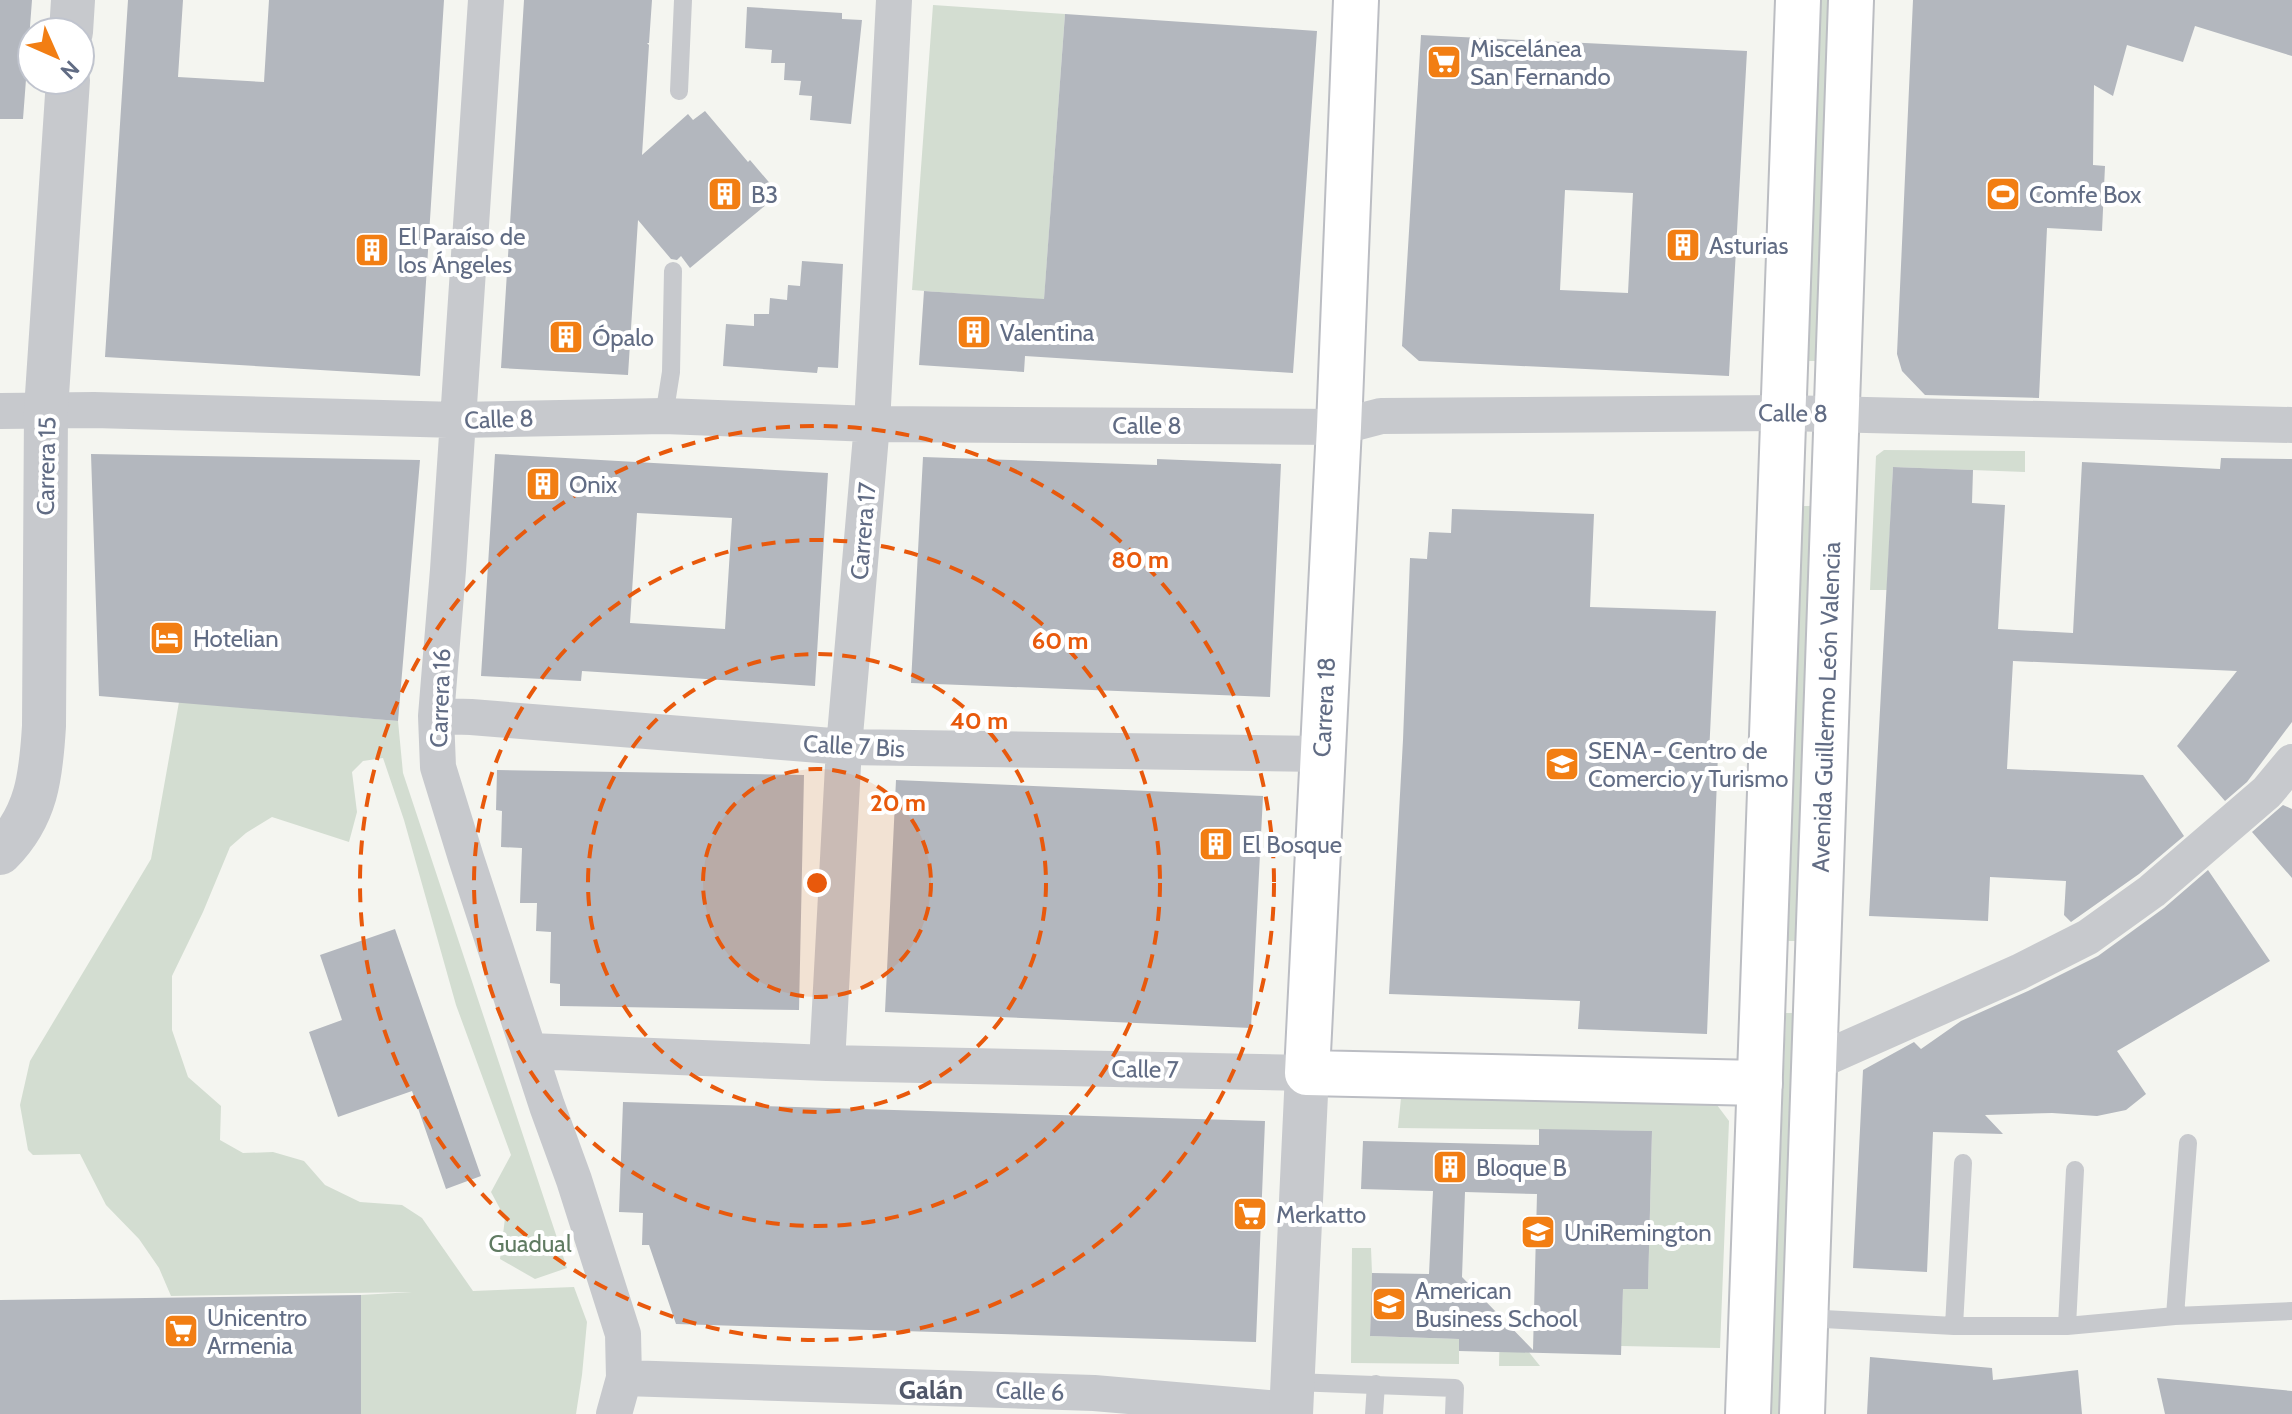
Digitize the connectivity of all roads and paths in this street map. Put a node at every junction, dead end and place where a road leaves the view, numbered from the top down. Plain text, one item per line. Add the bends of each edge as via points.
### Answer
1 (486, 0) edge
2 (683, 0) edge
3 (894, 0) edge
4 (1356, 0) edge
5 (1782, 0) edge
6 (1798, 0) edge
7 (1851, 0) edge
8 (679, 91) dead end
9 (67, 96) edge
10 (673, 271) dead end
11 (46, 410) junction
12 (0, 411) edge
13 (1783, 413) junction
14 (1837, 414) junction
15 (664, 416) junction
16 (457, 420) junction
17 (872, 424) junction
18 (2292, 425) edge
19 (1339, 427) junction
20 (436, 716) junction
21 (844, 747) junction
22 (1321, 754) junction
23 (2292, 762) edge
24 (4, 849) edge
25 (530, 1051) junction
26 (827, 1063) junction
27 (1814, 1063) junction
28 (1307, 1073) junction
29 (1760, 1083) junction
30 (2188, 1143) dead end
31 (1963, 1163) dead end
32 (2075, 1170) dead end
33 (2292, 1311) edge
34 (2175, 1316) junction
35 (1805, 1318) junction
36 (1954, 1326) junction
37 (2067, 1326) junction
38 (624, 1378) junction
39 (1376, 1384) junction
40 (1292, 1402) edge
41 (614, 1414) edge
42 (1374, 1414) edge
43 (1454, 1414) edge
44 (1748, 1414) edge
45 (1802, 1414) edge

1 - 16 street, Carrera 16
2 - 8 lane
3 - 17 street, Carrera 17
4 - 19 main road, Carrera 18
5 - 6 street
6 - 13 main road
7 - 14 main road, Avenida Guillermo León Valencia
9 - 11 street, Carrera 15
10 - 15 lane via 671,372
11 - 12 street, Calle 8
11 - 16 street, Calle 8
11 - 24 street, Carrera 15 via 42,770 25,819
13 - 14 street, Calle 8
13 - 19 street, Calle 8 via 1381,416
13 - 29 main road
14 - 18 street, Calle 8
14 - 27 main road, Avenida Guillermo León Valencia
15 - 16 street, Calle 8
15 - 17 street, Calle 8
16 - 20 street, Carrera 16
17 - 19 street, Calle 8
17 - 21 street, Carrera 17
19 - 22 main road, Carrera 18
20 - 21 street, Calle 7 Bis
20 - 25 street, Carrera 16 via 438,767
21 - 22 street, Calle 7 Bis
21 - 26 street, Carrera 17
22 - 28 main road, Carrera 18
23 - 27 street via 2267,792 2152,891 2088,937
25 - 26 street, Calle 7
25 - 38 street, Carrera 16 via 623,1334
26 - 28 street, Calle 7
27 - 35 main road, Avenida Guillermo León Valencia
28 - 29 main road, Calle 7
28 - 40 street, Carrera 18
29 - 44 main road
30 - 34 lane
31 - 36 lane
32 - 37 lane
33 - 34 lane
34 - 37 lane
35 - 36 lane
35 - 45 main road, Avenida Guillermo León Valencia
36 - 37 lane
38 - 40 street, Calle 6
38 - 41 street, Carrera 16
39 - 40 lane
39 - 42 lane
39 - 43 lane via 1455,1388

